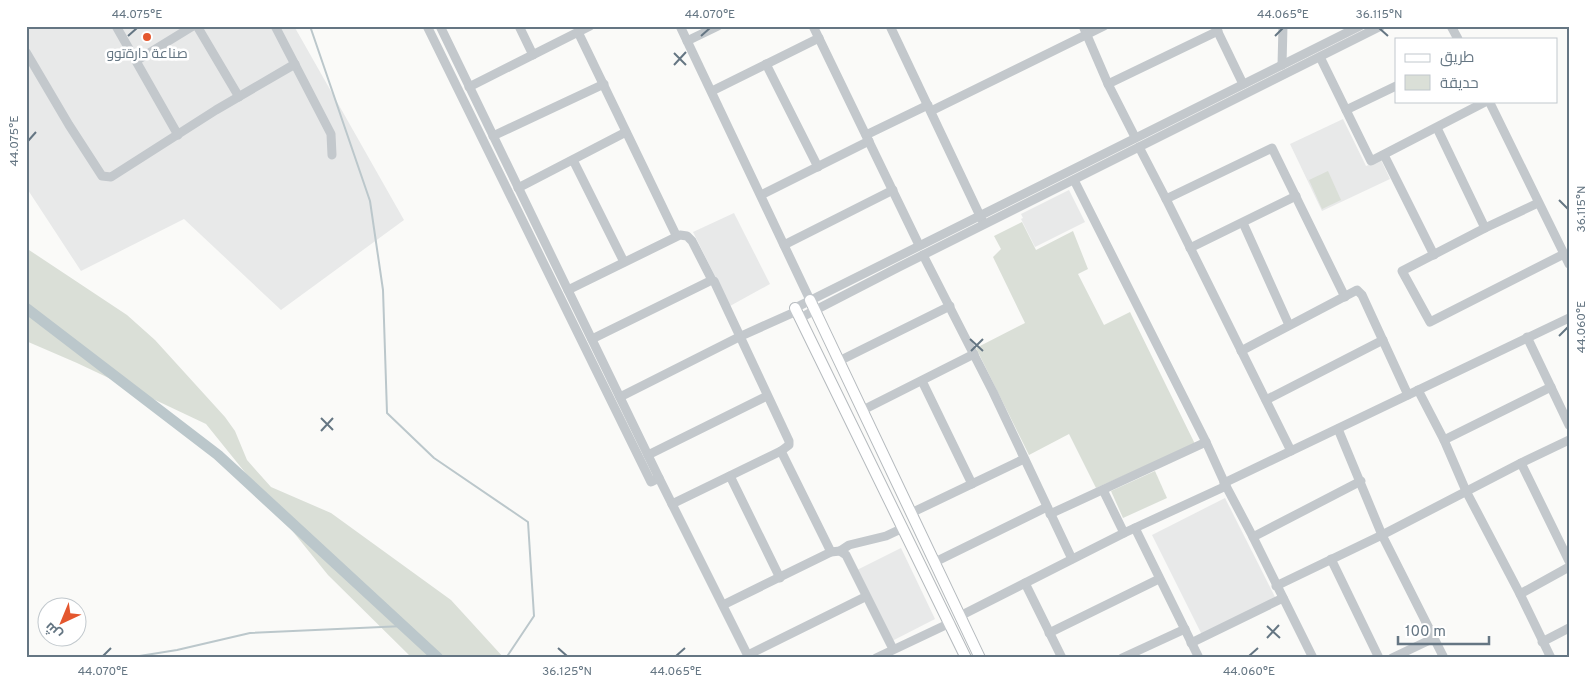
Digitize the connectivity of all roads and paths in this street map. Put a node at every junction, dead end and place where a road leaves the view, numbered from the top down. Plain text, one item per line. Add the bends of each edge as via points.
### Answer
1 (192, 26) edge
2 (198, 26) edge
3 (275, 26) edge
4 (427, 26) edge
5 (440, 26) edge
6 (519, 26) edge
7 (590, 26) edge
8 (680, 26) edge
9 (718, 26) edge
10 (813, 26) edge
11 (890, 26) edge
12 (1104, 26) edge
13 (1284, 26) edge
14 (1360, 26) edge
15 (1381, 26) edge
16 (1452, 26) edge
17 (119, 27) edge
18 (1216, 29) edge
19 (1085, 30) edge
20 (578, 32) junction
21 (819, 38) junction
22 (1458, 38) edge
23 (687, 41) junction
24 (26, 52) edge
25 (533, 55) junction
26 (1320, 57) junction
27 (136, 62) junction
28 (295, 64) junction
29 (766, 64) junction
30 (1282, 65) junction
31 (604, 84) junction
32 (1108, 84) junction
33 (1243, 84) junction
34 (469, 86) junction
35 (1395, 86) edge
36 (712, 91) junction
37 (240, 97) junction
38 (1486, 102) edge
39 (1488, 102) edge
40 (930, 108) junction
41 (1346, 110) junction
42 (1437, 128) junction
43 (626, 132) junction
44 (178, 134) junction
45 (493, 136) junction
46 (867, 138) junction
47 (1135, 138) junction
48 (1138, 147) junction
49 (332, 155) dead end
50 (1384, 155) junction
51 (504, 159) junction
52 (574, 160) junction
53 (494, 163) junction
54 (818, 167) junction
55 (1069, 170) junction
56 (1074, 180) junction
57 (518, 188) junction
58 (893, 190) junction
59 (761, 195) junction
60 (1296, 196) junction
61 (1166, 198) junction
62 (1538, 203) junction
63 (982, 220) junction
64 (1243, 223) junction
65 (1485, 228) junction
66 (676, 235) junction
67 (946, 238) junction
68 (784, 245) junction
69 (920, 245) junction
70 (1190, 248) junction
71 (1564, 254) junction
72 (923, 255) junction
73 (1434, 255) junction
74 (624, 262) junction
75 (1569, 264) edge
76 (712, 280) junction
77 (568, 290) junction
78 (1345, 297) junction
79 (810, 300) junction
80 (950, 306) junction
81 (815, 310) junction
82 (797, 312) junction
83 (1569, 318) edge
84 (1289, 324) junction
85 (740, 337) junction
86 (1527, 338) junction
87 (592, 339) junction
88 (1383, 340) junction
89 (1241, 351) junction
90 (974, 354) junction
91 (839, 361) junction
92 (922, 381) junction
93 (1551, 387) junction
94 (1418, 390) junction
95 (1408, 395) junction
96 (767, 396) junction
97 (620, 397) junction
98 (1266, 400) junction
99 (863, 410) junction
100 (1569, 425) edge
101 (1338, 429) junction
102 (1444, 440) junction
103 (1569, 440) edge
104 (1206, 442) junction
105 (781, 451) junction
106 (1291, 451) junction
107 (648, 455) junction
108 (1024, 460) junction
109 (1521, 462) junction
110 (730, 476) junction
111 (655, 480) junction
112 (1361, 481) junction
113 (972, 484) junction
114 (1225, 485) junction
115 (1103, 490) junction
116 (1466, 491) junction
117 (672, 504) junction
118 (1049, 510) junction
119 (911, 513) junction
120 (900, 523) junction
121 (1135, 528) junction
122 (1124, 533) junction
123 (1382, 534) junction
124 (1253, 537) junction
125 (836, 551) junction
126 (1331, 559) junction
127 (1072, 560) junction
128 (1569, 561) edge
129 (935, 562) junction
130 (1569, 567) edge
131 (780, 578) junction
132 (1159, 579) junction
133 (1026, 583) junction
134 (1276, 586) junction
135 (1520, 594) junction
136 (866, 597) junction
137 (1283, 598) junction
138 (723, 605) junction
139 (960, 616) junction
140 (950, 623) junction
141 (1569, 628) edge
142 (1185, 629) junction
143 (1049, 633) junction
144 (1434, 638) junction
145 (1542, 642) junction
146 (1191, 643) junction
147 (893, 650) junction
148 (748, 657) edge
149 (1127, 657) edge
150 (876, 658) edge
151 (966, 658) edge
152 (980, 658) edge
153 (1062, 658) edge
154 (1199, 658) edge
155 (1313, 658) edge
156 (1380, 658) edge
157 (1392, 658) edge
158 (1444, 658) edge
159 (1551, 658) edge

1 - 27 street
2 - 37 street
3 - 28 street
4 - 53 street
5 - 34 street
6 - 25 street
7 - 20 street
8 - 23 street
9 - 23 street
10 - 21 street
11 - 40 street
12 - 19 street
13 - 30 street
14 - 30 street
15 - 26 street
16 - 22 street
17 - 27 street
18 - 32 street
18 - 33 street
19 - 32 street
19 - 40 street
20 - 25 street
20 - 31 street
21 - 29 street
21 - 46 street
23 - 36 street
24 - 44 street via 102,176 111,177
25 - 34 street
26 - 41 street
26 - 48 street
27 - 44 street
28 - 37 street
28 - 49 street via 331,134
29 - 36 street
29 - 54 street
30 - 33 street
31 - 43 street
31 - 45 street
32 - 47 street
33 - 47 street
34 - 45 street
35 - 41 street
36 - 59 street
37 - 44 street
38 - 42 street
39 - 62 street
40 - 46 street
40 - 63 street
41 - 50 street via 1372,161
42 - 50 street
42 - 65 street
43 - 52 street
43 - 66 street
45 - 51 street
46 - 54 street
46 - 58 street
47 - 55 street
48 - 56 street
48 - 61 street
50 - 73 street
51 - 53 street
51 - 57 street
52 - 57 street
52 - 74 street
53 - 111 street
54 - 59 street
55 - 56 street via 1076,172
55 - 63 street
56 - 63 street
56 - 104 street
57 - 77 street
58 - 68 street
58 - 69 street
59 - 68 street
60 - 61 street via 1272,148
60 - 64 street
60 - 78 street
61 - 70 street
62 - 65 street
62 - 71 street
63 - 67 street
64 - 70 street
64 - 84 street
65 - 73 street
66 - 74 street
66 - 76 street via 690,238
67 - 69 street
67 - 72 street
68 - 79 street
69 - 79 street
70 - 89 street
71 - 73 street via 1430,322 1402,271
71 - 75 street
72 - 80 street
72 - 81 street
74 - 77 street
76 - 85 street
76 - 87 street
77 - 87 street
78 - 84 street
78 - 88 street via 1357,290
79 - 81 main road
79 - 82 street
80 - 90 street
80 - 91 street
81 - 82 street
81 - 91 main road
82 - 85 street
82 - 120 main road
83 - 86 street
84 - 89 street
85 - 96 street
85 - 97 street
86 - 93 street
86 - 94 street
87 - 97 street
88 - 95 street
88 - 98 street
89 - 98 street
90 - 92 street
90 - 108 street
91 - 99 main road
92 - 99 street
92 - 113 street
93 - 100 street
93 - 102 street
94 - 95 street
94 - 102 street
95 - 101 street
96 - 105 street via 789,441
96 - 107 street
97 - 107 street
98 - 106 street
99 - 119 main road
101 - 106 street
101 - 112 street
102 - 116 street
103 - 109 street
104 - 114 street
104 - 115 street
105 - 110 street
105 - 125 street
106 - 114 street
107 - 111 street
108 - 113 street
108 - 118 street
109 - 116 street
109 - 128 street
110 - 117 street
110 - 131 street
111 - 117 street
112 - 123 street
112 - 124 street
113 - 119 street
114 - 121 street
114 - 124 street
115 - 118 street
115 - 122 street
116 - 123 street
116 - 135 street
117 - 138 street
118 - 127 street
118 - 129 street
119 - 120 main road
119 - 129 main road
120 - 125 street via 886,536
120 - 140 main road
121 - 122 street
121 - 132 street
122 - 127 street
123 - 126 street
123 - 144 street
124 - 134 street
125 - 131 street
125 - 136 street via 846,555
126 - 134 street
126 - 156 street
127 - 133 street
129 - 139 main road
130 - 135 street
131 - 138 street
132 - 142 street
132 - 143 street
133 - 139 street
133 - 143 street
134 - 137 street
135 - 145 street
136 - 147 street
136 - 148 street
137 - 146 street
137 - 155 street
138 - 148 street
139 - 152 main road
140 - 147 street
140 - 151 main road
141 - 145 street
142 - 146 street
142 - 149 street
143 - 153 street
144 - 157 street
144 - 158 street
145 - 159 street
146 - 154 street
147 - 150 street

